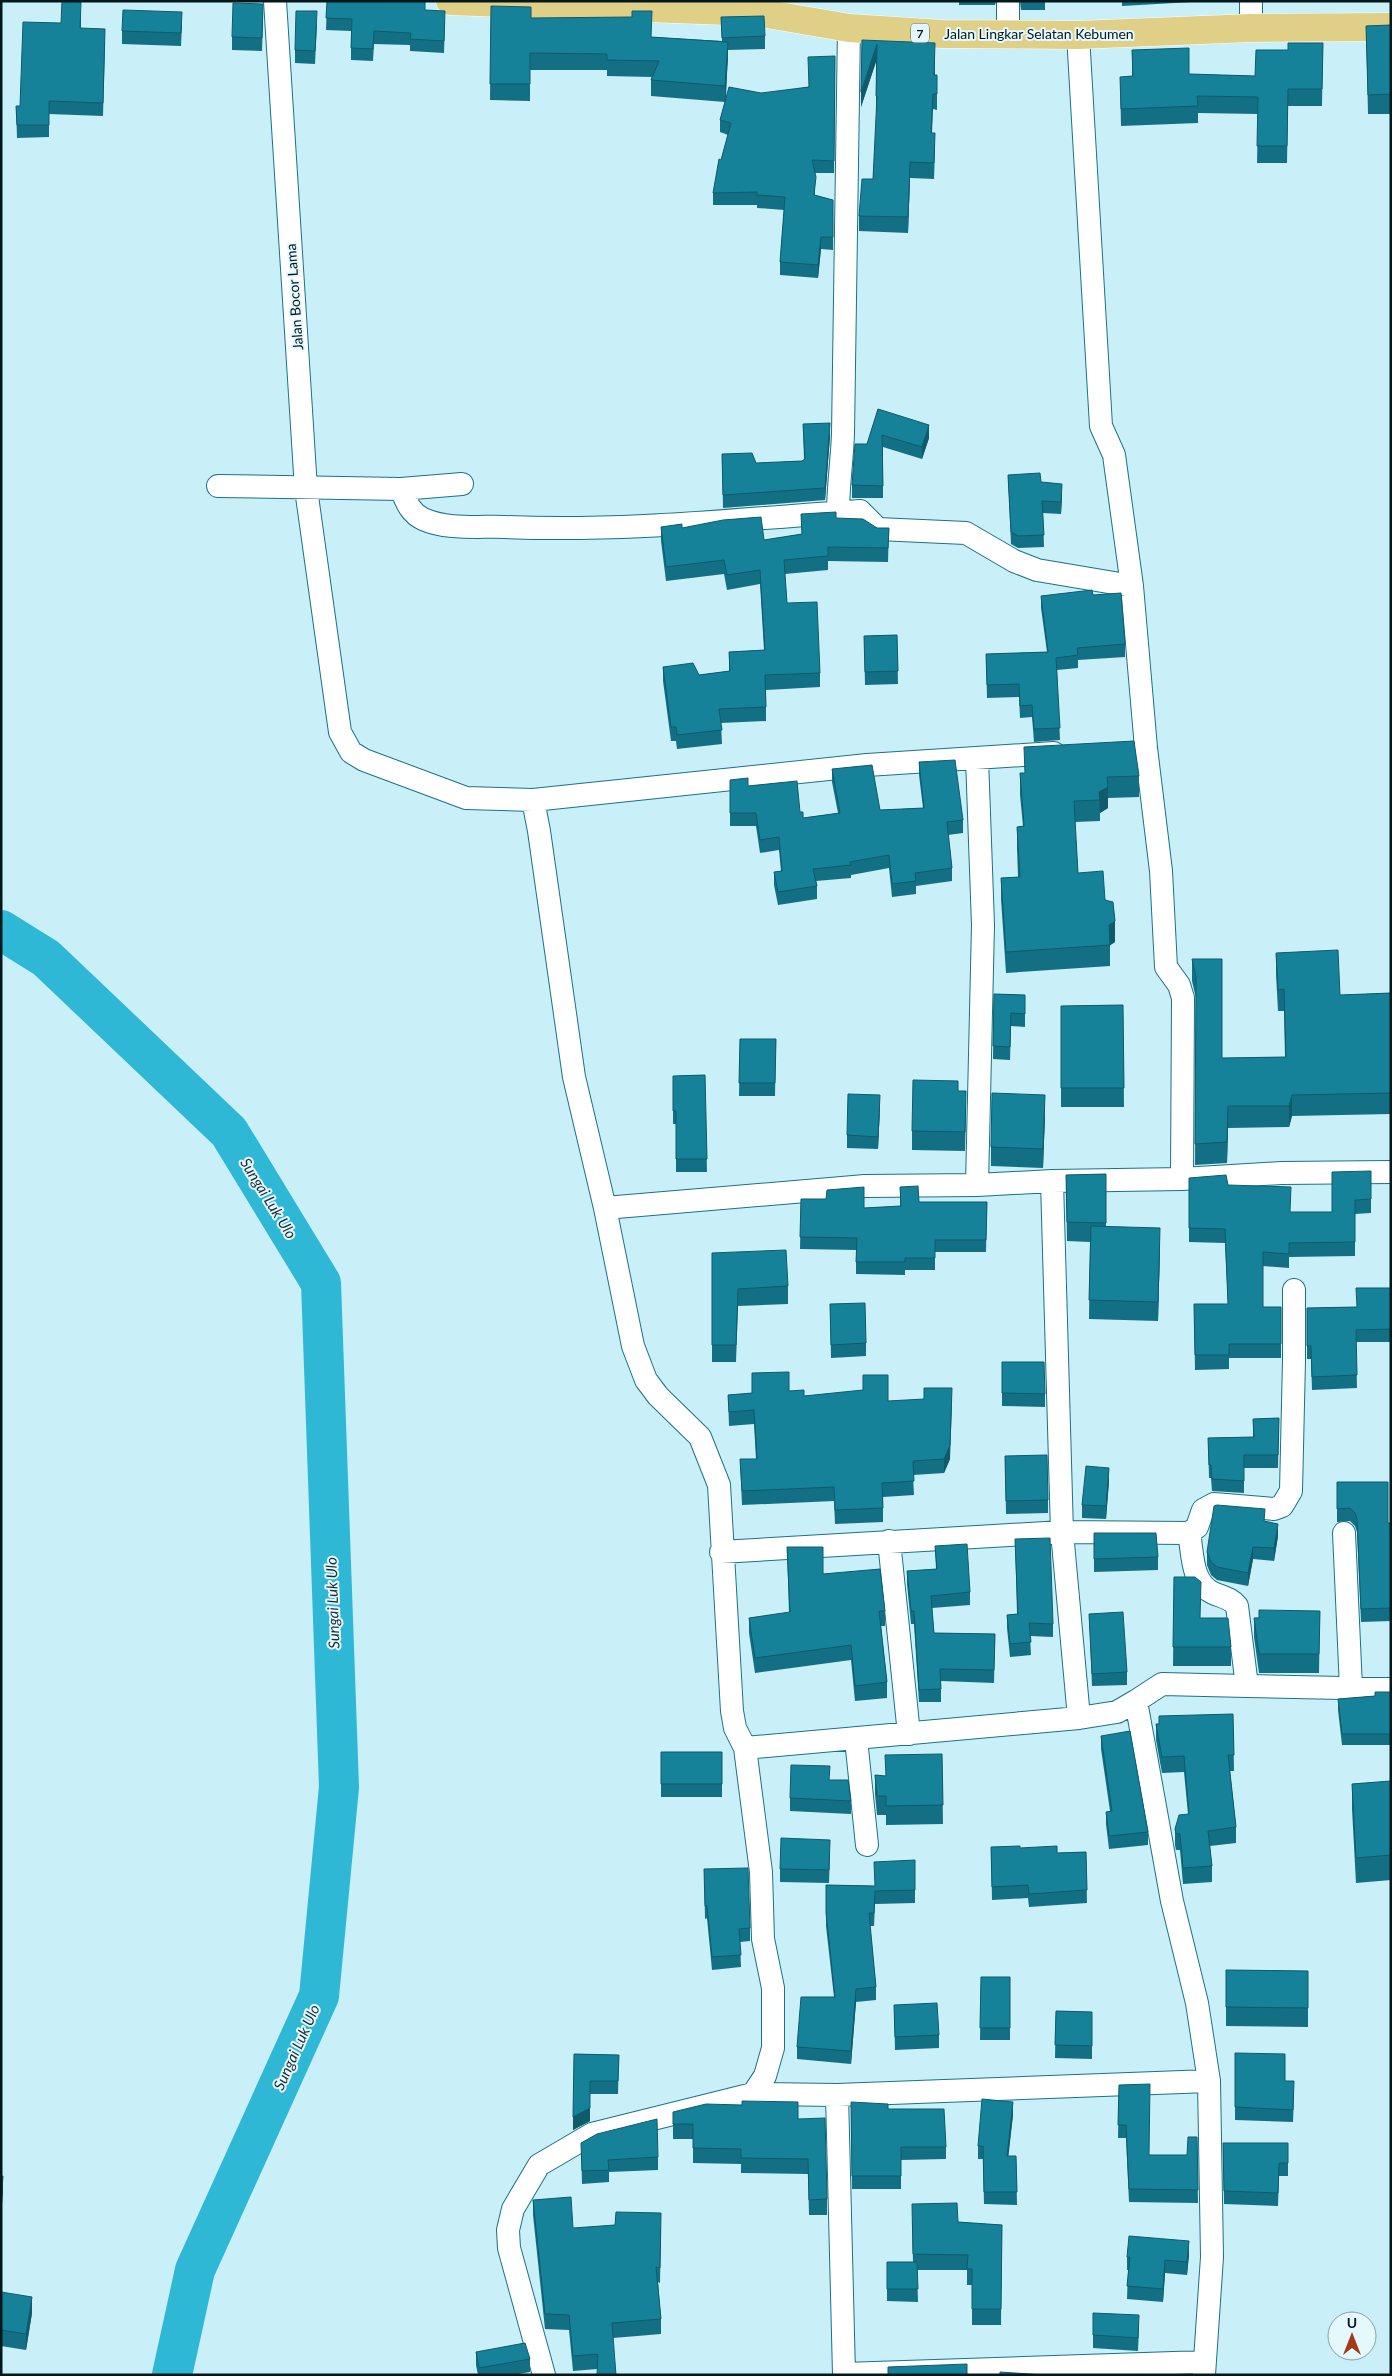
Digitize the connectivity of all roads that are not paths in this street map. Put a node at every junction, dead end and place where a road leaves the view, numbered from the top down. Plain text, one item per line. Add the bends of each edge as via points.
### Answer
1 (274, 1) edge
2 (450, 1) edge
3 (1008, 1) edge
4 (756, 7) edge
5 (1251, 14) edge
6 (1391, 27) edge
7 (850, 28) junction
8 (1008, 35) junction
9 (1078, 35) junction
10 (462, 484) dead end
11 (218, 486) dead end
12 (306, 489) junction
13 (401, 489) junction
14 (838, 513) junction
15 (1132, 586) junction
16 (1071, 752) edge
17 (977, 758) junction
18 (533, 800) junction
19 (1391, 1172) edge
20 (1182, 1179) junction
21 (1052, 1181) junction
22 (977, 1185) junction
23 (606, 1208) junction
24 (1294, 1290) dead end
25 (1062, 1532) junction
26 (1174, 1533) junction
27 (1344, 1533) dead end
28 (889, 1541) junction
29 (721, 1552) junction
30 (1247, 1686) junction
31 (1351, 1688) junction
32 (1391, 1689) edge
33 (1136, 1701) junction
34 (1079, 1718) junction
35 (909, 1734) junction
36 (856, 1739) junction
37 (745, 1748) junction
38 (867, 1845) dead end
39 (1208, 2081) junction
40 (753, 2094) junction
41 (837, 2095) junction
42 (1204, 2368) edge
43 (844, 2374) edge
44 (544, 2375) edge
45 (840, 2375) edge

1 - 12 street, Jalan Bocor Lama
2 - 4 highway, Jalan Lingkar Selatan Kebumen / 7
3 - 8 street
4 - 7 highway, Jalan Lingkar Selatan Kebumen / 7
5 - 6 highway, Jalan Lingkar Selatan Kebumen / 7
5 - 9 highway, Jalan Lingkar Selatan Kebumen / 7
7 - 8 highway, Jalan Lingkar Selatan Kebumen / 7
7 - 14 street via 843,434
8 - 9 highway, Jalan Lingkar Selatan Kebumen / 7
9 - 15 street via 1101,426 1114,455
10 - 13 street
11 - 12 street
12 - 13 street
12 - 18 street, Jalan Bocor Lama via 340,732 351,752 364,760 466,798
13 - 14 street via 409,508 420,518 439,524 564,529 682,525
14 - 15 street via 860,511 878,529 966,533 1014,561 1037,570
15 - 20 street via 1137,748 1161,871 1166,967 1183,998
16 - 17 street, Jalan Bocor Lama
17 - 18 street, Jalan Bocor Lama via 867,764
17 - 22 street via 983,926
18 - 23 street via 574,1077
19 - 20 street via 1281,1173
20 - 21 street
21 - 22 street
21 - 25 street
22 - 23 street via 857,1186
23 - 29 street via 633,1346 646,1380 700,1437 719,1485
24 - 26 street via 1291,1492 1287,1501 1274,1509 1214,1504 1203,1510 1197,1527
25 - 26 street
25 - 28 street
25 - 34 street
26 - 30 street via 1202,1586 1231,1599 1237,1606
27 - 31 street
28 - 29 street
28 - 35 street
29 - 37 street via 732,1711 735,1728
30 - 31 street
30 - 33 street via 1162,1684
31 - 32 street
33 - 34 street via 1117,1712
33 - 39 street via 1172,1902 1197,2003
34 - 35 street
35 - 36 street
36 - 37 street
36 - 38 street
37 - 40 street via 761,1872 762,1930 773,1988 774,2014 773,2048 765,2076
39 - 41 street
39 - 42 street via 1212,2257
40 - 41 street
40 - 44 street via 592,2134 538,2165 513,2209 508,2239
41 - 43 street
42 - 43 street
43 - 45 street

